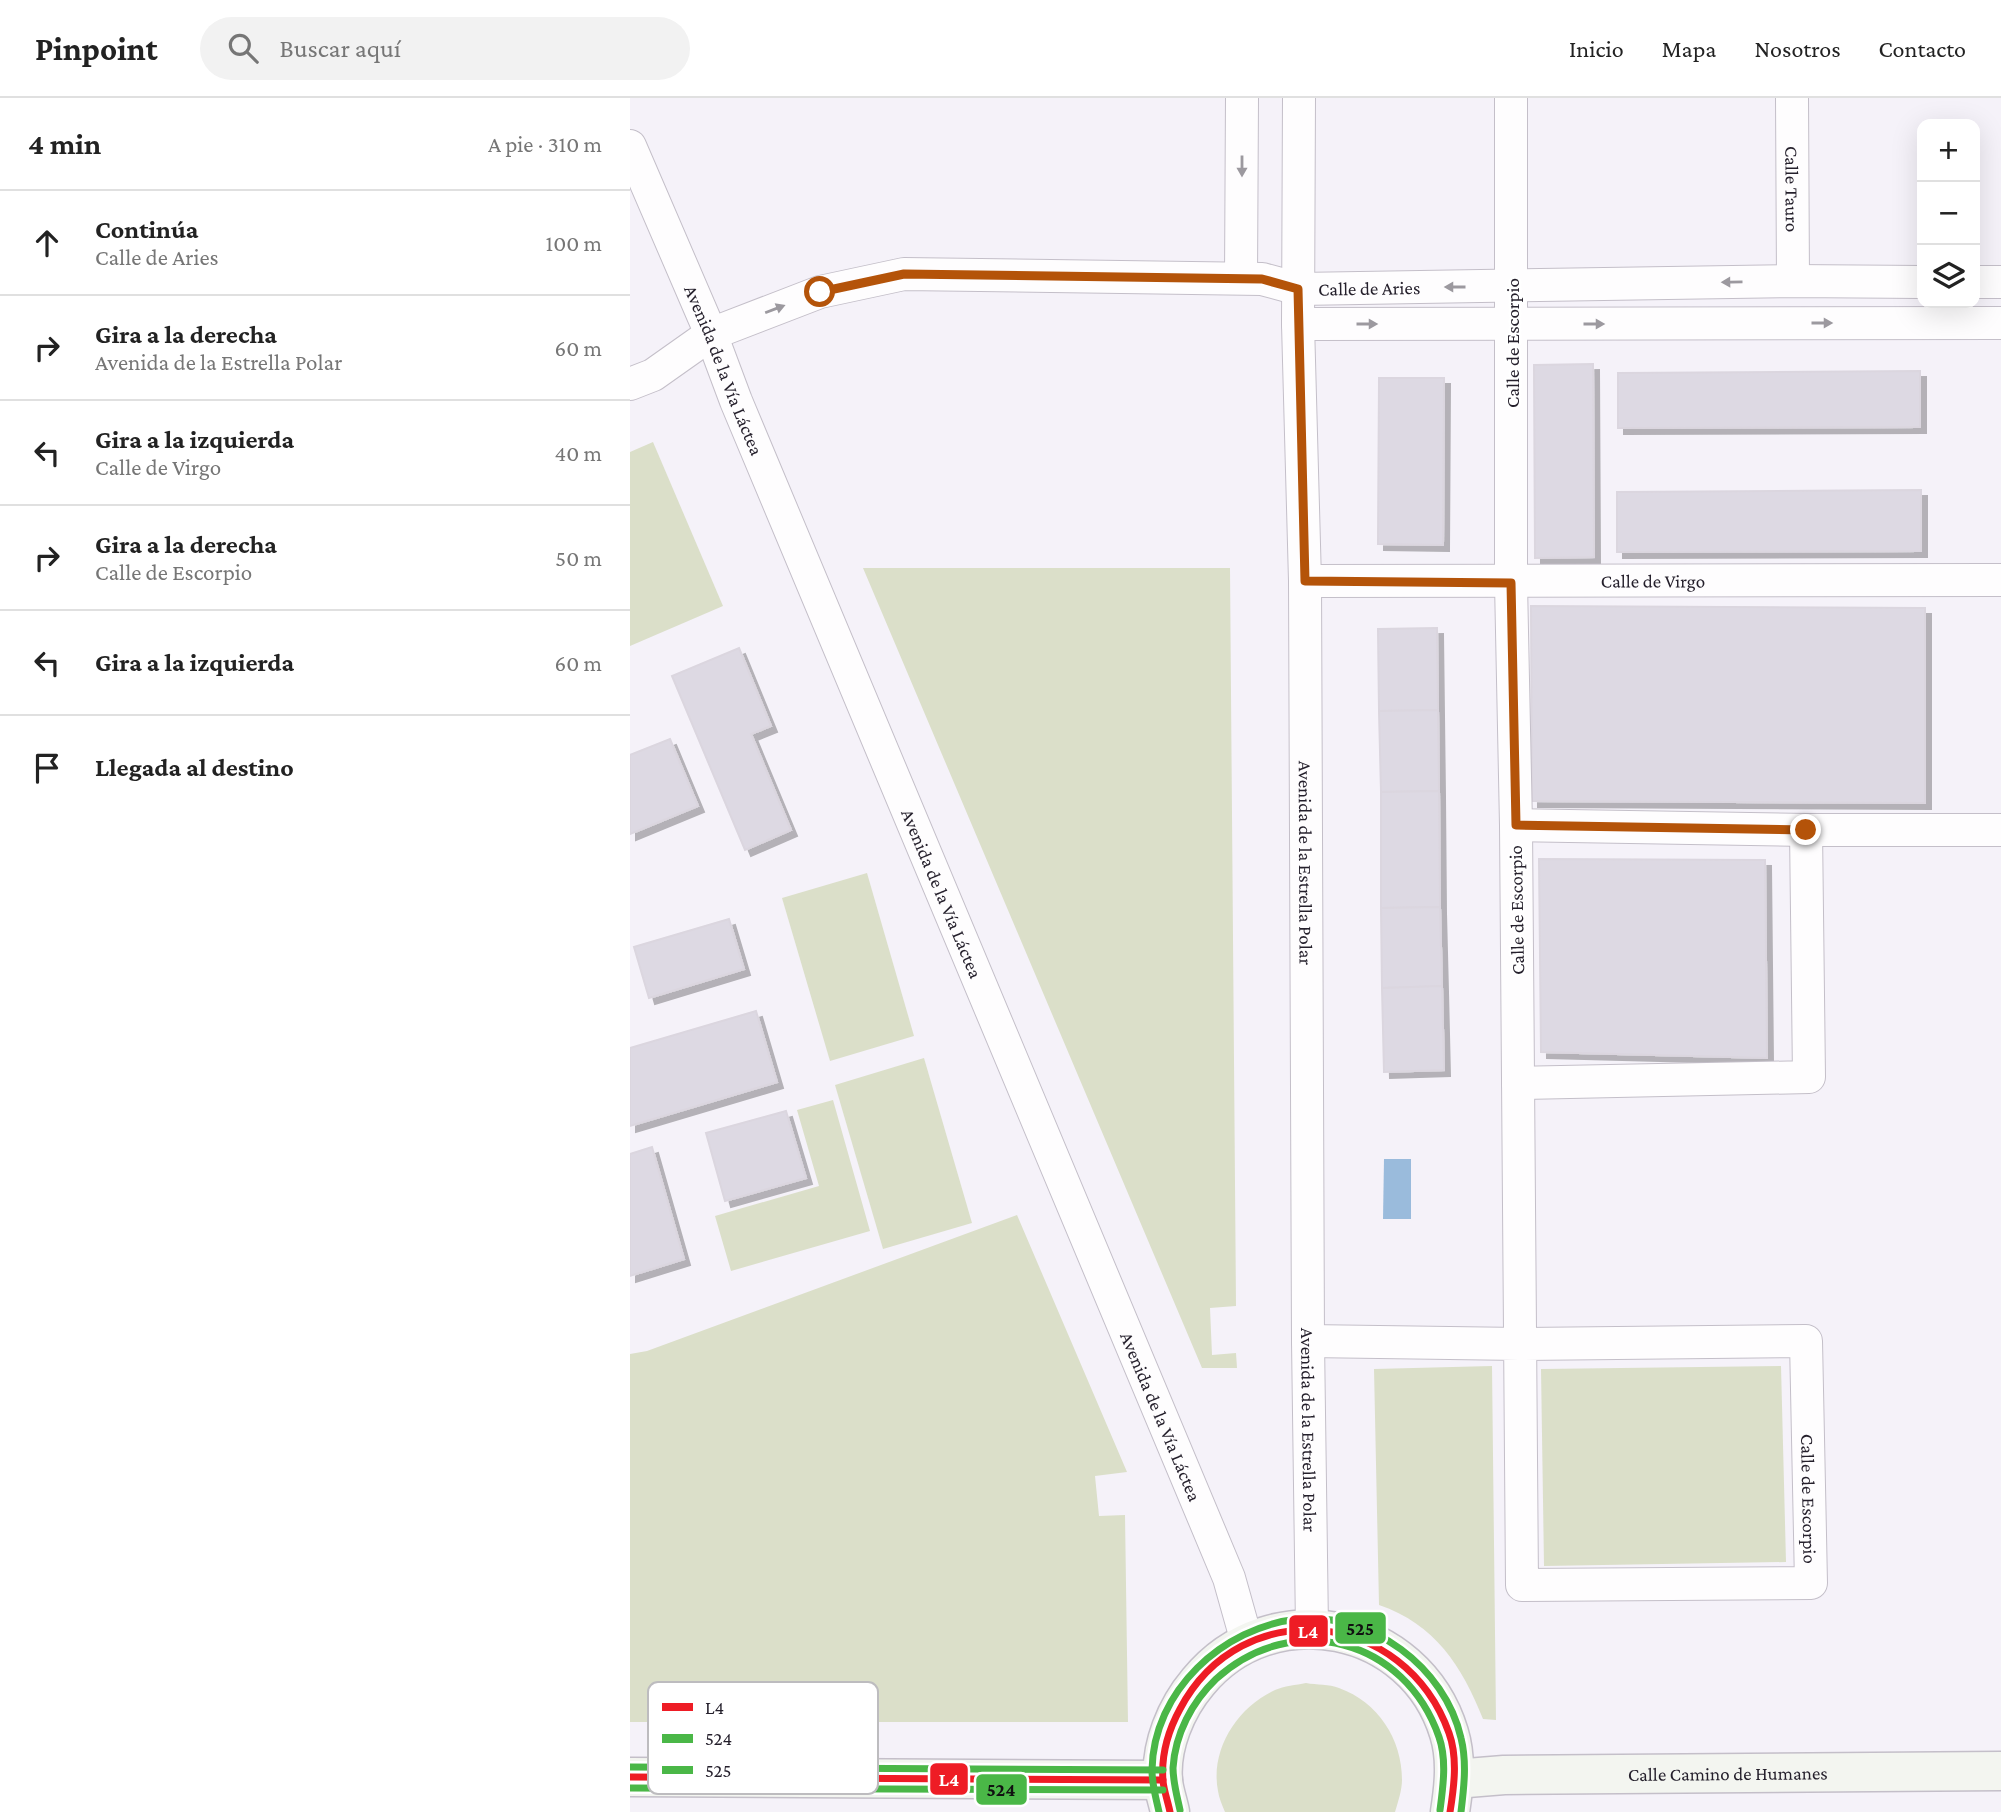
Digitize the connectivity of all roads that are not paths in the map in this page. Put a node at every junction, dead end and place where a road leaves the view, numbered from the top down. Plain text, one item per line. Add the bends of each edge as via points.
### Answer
1 (1241, 98) edge
2 (1299, 98) edge
3 (1511, 98) edge
4 (1792, 98) edge
5 (630, 146) edge
6 (1241, 278) junction
7 (1793, 281) junction
8 (1917, 282) edge
9 (1980, 282) edge
10 (2001, 282) edge
11 (1512, 287) junction
12 (1298, 289) junction
13 (2001, 323) edge
14 (1298, 324) junction
15 (1511, 324) junction
16 (711, 334) junction
17 (630, 384) edge
18 (2001, 580) edge
19 (1305, 581) junction
20 (1511, 583) junction
21 (1516, 825) junction
22 (1806, 830) junction
23 (2001, 830) edge
24 (1518, 1083) junction
25 (1308, 1341) junction
26 (1520, 1344) junction
27 (1312, 1628) junction
28 (1247, 1642) junction
29 (2001, 1771) edge
30 (630, 1777) edge
31 (648, 1778) edge
32 (878, 1786) edge
33 (1452, 1795) edge
34 (1166, 1796) edge

1 -> 6 street
2 - 12 street, Avenida de la Estrella Polar
3 - 11 street, Calle de Escorpio
4 - 7 street, Calle Tauro
5 - 16 street, Avenida de la Vía Láctea
6 - 12 street, Calle de Aries
16 -> 6 street, Calle de Aries via 820,292 904,274
7 - 8 street, Calle de Aries
7 -> 11 street, Calle de Aries
9 - 10 street
11 -> 12 street, Calle de Aries
11 - 15 street, Calle de Escorpio
12 - 14 street, Avenida de la Estrella Polar
15 -> 13 street, Calle de Aries
14 -> 15 street, Calle de Aries
14 - 19 street, Avenida de la Estrella Polar
15 - 20 street, Calle de Escorpio
16 - 17 street, Calle de Aries via 653,374
16 - 28 street, Avenida de la Vía Láctea via 1230,1578
18 - 20 street, Calle de Virgo
19 - 20 street, Calle de Virgo
19 - 25 street, Avenida de la Estrella Polar
20 - 21 street, Calle de Escorpio
21 - 22 street
21 - 24 street, Calle de Escorpio
22 - 23 street
22 - 24 street via 1809,1077
24 - 26 street, Calle de Escorpio
25 - 26 street, Calle de Escorpio
25 - 27 street, Avenida de la Estrella Polar
26 - 26 street, Calle de Escorpio via 1522,1584 1811,1583 1806,1341
27 - 28 street via 1278,1631
27 - 33 street via 1357,1636 1398,1658 1430,1691 1449,1733
28 - 34 street via 1212,1665 1184,1698 1168,1738
29 - 33 street, Calle Camino de Humanes via 1504,1775
30 - 31 street
32 - 34 street

